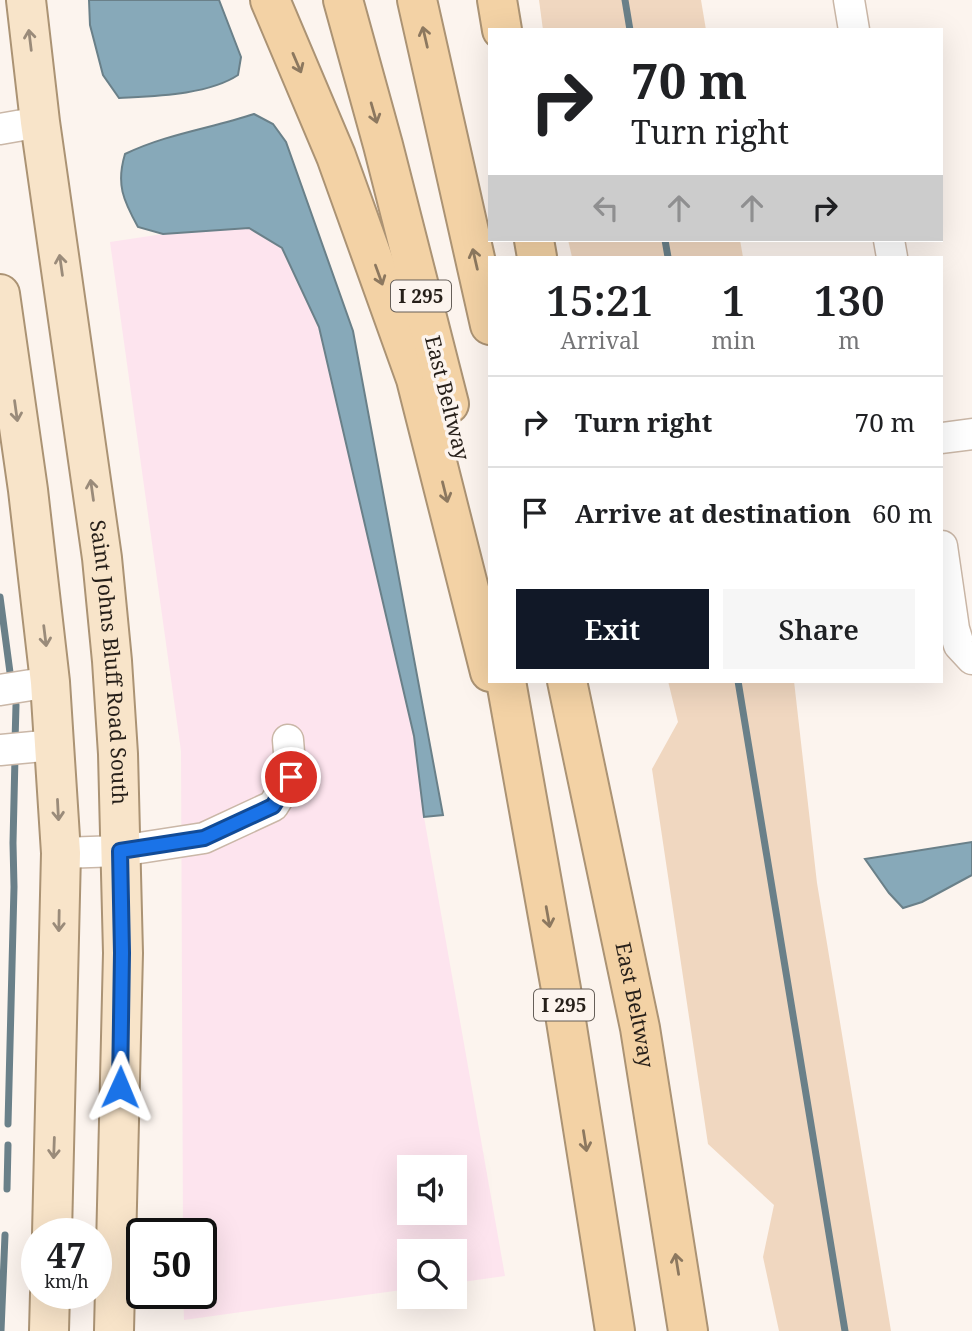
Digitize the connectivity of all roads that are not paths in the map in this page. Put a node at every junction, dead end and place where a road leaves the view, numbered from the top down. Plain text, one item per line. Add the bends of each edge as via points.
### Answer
1 (26, 0) edge
2 (270, 0) edge
3 (343, 0) edge
4 (417, 0) edge
5 (497, 0) edge
6 (849, 0) edge
7 (502, 28) edge
8 (854, 28) edge
9 (40, 122) junction
10 (0, 129) edge
11 (0, 295) edge
12 (488, 316) edge
13 (972, 434) edge
14 (943, 438) edge
15 (943, 552) edge
16 (488, 584) edge
17 (972, 659) edge
18 (488, 664) edge
19 (50, 682) junction
20 (493, 683) edge
21 (506, 683) edge
22 (567, 683) edge
23 (594, 683) edge
24 (0, 690) edge
25 (288, 740) dead end
26 (54, 745) junction
27 (0, 750) edge
28 (120, 851) junction
29 (61, 853) junction
30 (540, 868) junction
31 (640, 1028) junction
32 (52, 1218) edge
33 (50, 1309) edge
34 (49, 1331) edge
35 (114, 1331) edge
36 (615, 1331) edge
37 (688, 1331) edge

9 -> 1 main road, Saint Johns Bluff Road South
2 -> 18 highway via 336,156 416,379
3 -> 16 highway, East Beltway / I 295 via 473,502
12 -> 4 highway, I 295
5 - 7 highway
6 - 8 street
9 - 10 street
28 -> 9 main road, Saint Johns Bluff Road South via 112,661 102,558
11 -> 19 main road
13 - 14 street
15 - 17 street via 954,629 959,645
19 - 24 street
19 - 26 main road
20 - 30 highway
21 - 30 highway, I 295
22 - 31 highway, East Beltway
23 - 31 highway
25 - 28 street via 291,777 273,806 204,838
26 - 27 street
26 -> 29 main road
28 - 29 street
28 - 35 main road, Saint Johns Bluff Road South
29 -> 32 main road
30 -> 36 highway, I 295
37 -> 31 highway, East Beltway
33 - 34 main road

